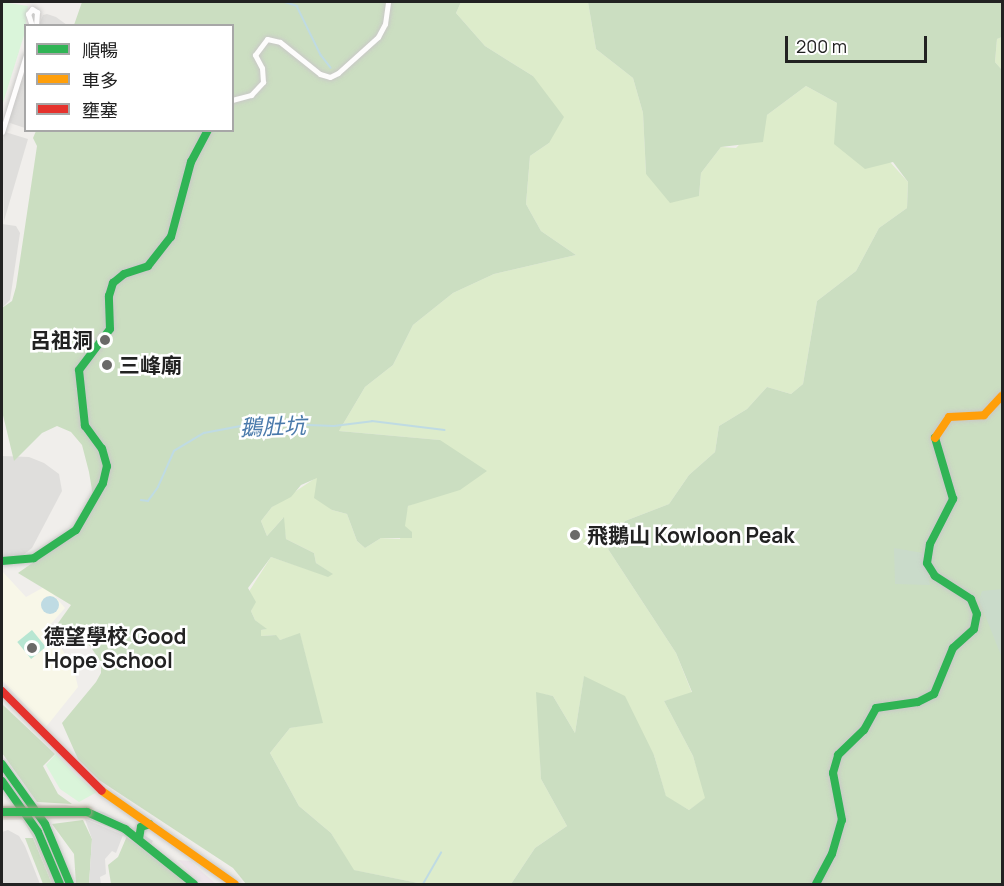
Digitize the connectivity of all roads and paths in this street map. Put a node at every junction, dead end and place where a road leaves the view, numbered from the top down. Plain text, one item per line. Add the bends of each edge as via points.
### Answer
1 (388, 2) edge
2 (24, 61) edge
3 (234, 98) edge
4 (2, 132) edge
5 (207, 132) edge
6 (1002, 396) edge
7 (2, 561) edge
8 (2, 691) edge
9 (2, 764) edge
10 (2, 781) edge
11 (2, 812) edge
12 (147, 824) junction
13 (139, 838) junction
14 (60, 885) edge
15 (70, 885) edge
16 (194, 885) edge
17 (235, 885) edge
18 (816, 885) edge

1 - 3 street via 385,24 378,37 330,77 320,74 280,42 261,42 255,55 262,82 251,95
2 - 4 street
5 - 7 street via 191,162 171,237 148,267 124,274 113,283 109,296 110,329 79,370 85,426 102,449 107,466 103,483 76,530 34,558
6 - 18 street via 984,416 949,417 938,428 933,443 946,470 953,499 930,544 927,563 935,576 971,599 977,614 974,629 953,648 934,694 918,702 879,706 859,737 838,755 833,773 842,820 829,861
8 - 12 street via 89,780
9 - 15 street via 48,830
10 - 14 street via 39,832
11 - 13 street, bridge via 87,812
12 - 13 street
12 - 17 street
13 - 16 street

